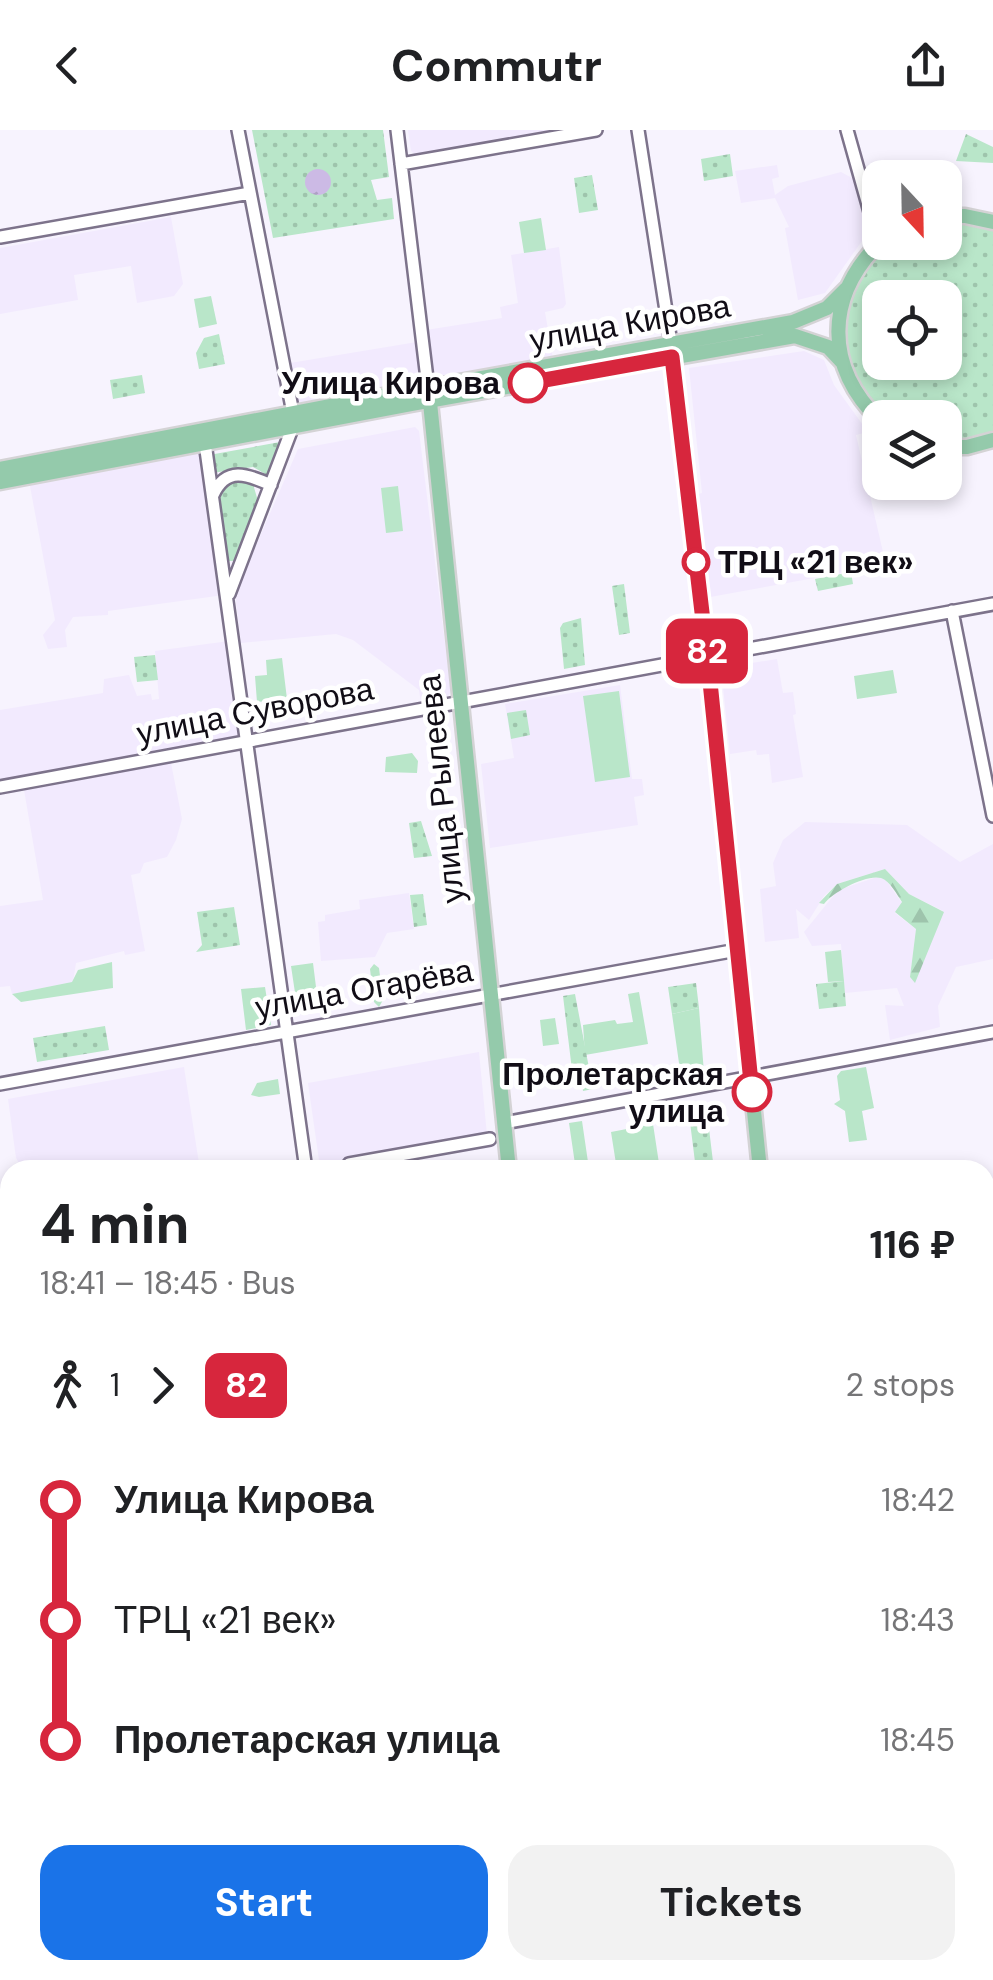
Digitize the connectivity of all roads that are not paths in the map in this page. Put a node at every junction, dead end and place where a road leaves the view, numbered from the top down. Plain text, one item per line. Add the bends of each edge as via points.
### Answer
1 (238, 130) edge
2 (397, 130) edge
3 (596, 130) edge
4 (638, 130) edge
5 (847, 130) edge
6 (401, 164) junction
7 (862, 183) edge
8 (250, 193) junction
9 (962, 216) edge
10 (993, 222) edge
11 (0, 238) edge
12 (863, 260) edge
13 (846, 288) junction
14 (671, 350) junction
15 (842, 362) junction
16 (429, 394) junction
17 (863, 400) edge
18 (293, 420) junction
19 (993, 440) edge
20 (205, 443) junction
21 (962, 447) edge
22 (0, 468) edge
23 (0, 482) edge
24 (271, 485) junction
25 (213, 496) junction
26 (227, 598) junction
27 (993, 604) edge
28 (952, 611) junction
29 (708, 658) junction
30 (458, 702) junction
31 (245, 742) junction
32 (0, 787) edge
33 (993, 816) edge
34 (737, 950) junction
35 (490, 994) junction
36 (286, 1030) junction
37 (993, 1032) edge
38 (750, 1076) junction
39 (0, 1084) edge
40 (504, 1123) junction
41 (490, 1138) dead end
42 (305, 1160) edge
43 (371, 1160) edge
44 (507, 1160) edge
45 (759, 1160) edge

1 - 8 street
2 - 6 street, улица Рылеева
3 - 6 street
4 - 14 street
5 - 7 street
6 - 16 street, улица Рылеева
8 - 11 street
8 - 18 street
9 - 10 main road
12 - 13 main road
13 - 14 main road, улица Кирова via 803,320
13 - 15 main road via 838,321
14 - 15 main road, улица Кирова via 795,336 828,347
14 - 16 main road, улица Кирова
14 - 29 main road
15 - 17 main road
16 - 18 main road, улица Кирова
16 - 30 main road, улица Рылеева
18 - 20 main road, улица Кирова
18 - 22 main road, улица Кирова
18 - 24 street
19 - 21 main road
20 - 23 main road, улица Кирова
20 - 25 street
24 - 25 street via 239,473 227,476
24 - 26 street
25 - 26 street
26 - 31 street
27 - 28 street, улица Суворова
28 - 29 street, улица Суворова
28 - 33 street
29 - 30 street, улица Суворова
29 - 34 main road
30 - 31 street, улица Суворова
30 - 35 main road, улица Рылеева
31 - 32 street, улица Суворова
31 - 36 street
34 - 35 street, улица Огарёва
34 - 38 main road
35 - 36 street, улица Огарёва
35 - 40 main road, улица Рылеева
36 - 39 street, улица Огарёва
36 - 42 street
37 - 38 street
38 - 40 street
38 - 45 main road
40 - 44 main road, улица Рылеева
41 - 43 street

